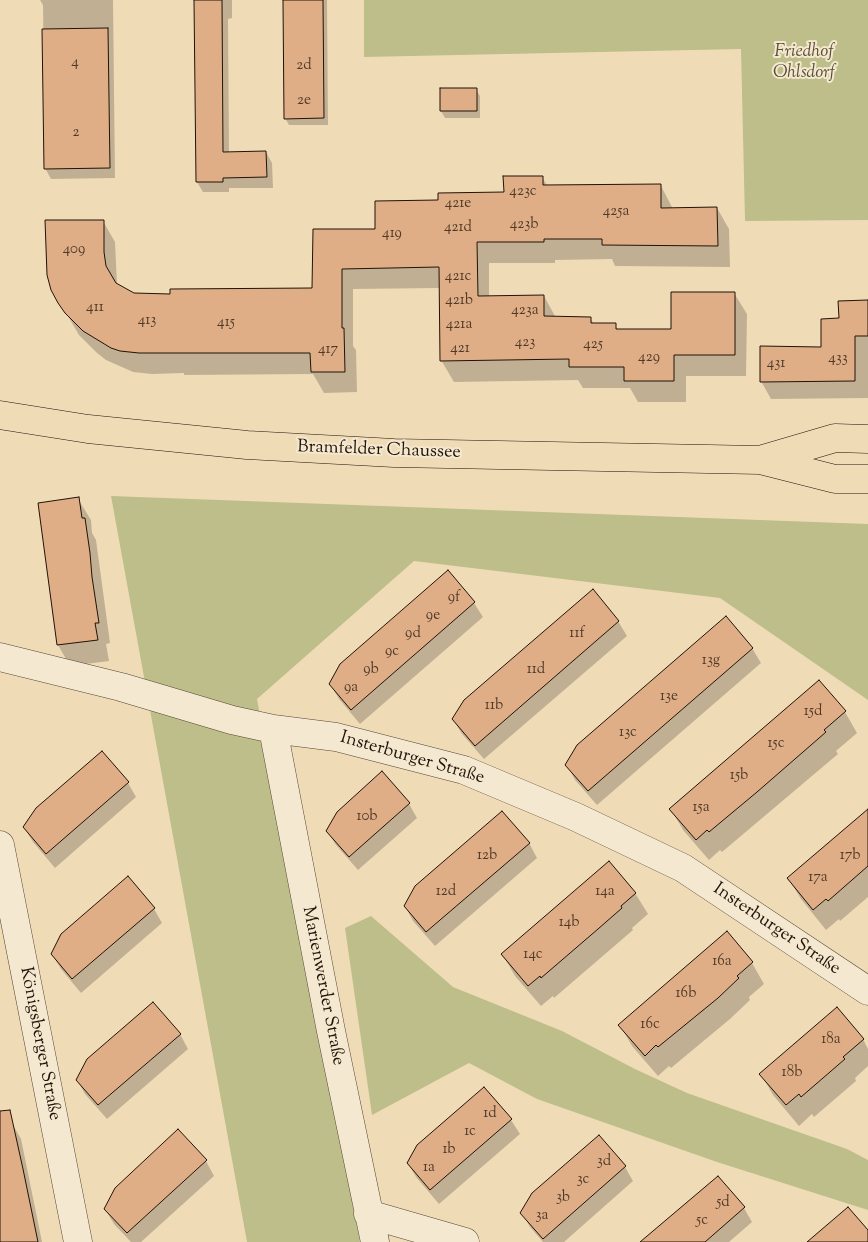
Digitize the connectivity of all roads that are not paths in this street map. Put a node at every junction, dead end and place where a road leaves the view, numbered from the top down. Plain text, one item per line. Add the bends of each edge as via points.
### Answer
1 (0, 415) edge
2 (868, 439) edge
3 (760, 460) junction
4 (868, 479) edge
5 (0, 657) edge
6 (273, 728) junction
7 (0, 846) edge
8 (868, 991) edge
9 (368, 1214) junction
10 (78, 1242) edge
11 (375, 1242) edge
12 (465, 1242) edge

1 - 3 main road, Bramfelder Chaussee via 88,429 247,445 394,453
2 - 3 main road, Bramfelder Chaussee via 835,438
3 - 4 main road, Bramfelder Chaussee via 835,479
5 - 6 street, Insterburger Straße via 121,687 232,720
6 - 8 street, Insterburger Straße via 336,737 464,770 576,817 683,868
6 - 9 street, Marienwerder Straße
7 - 10 street, Königsberger Straße
9 - 11 street, Marienwerder Straße
9 - 12 street

